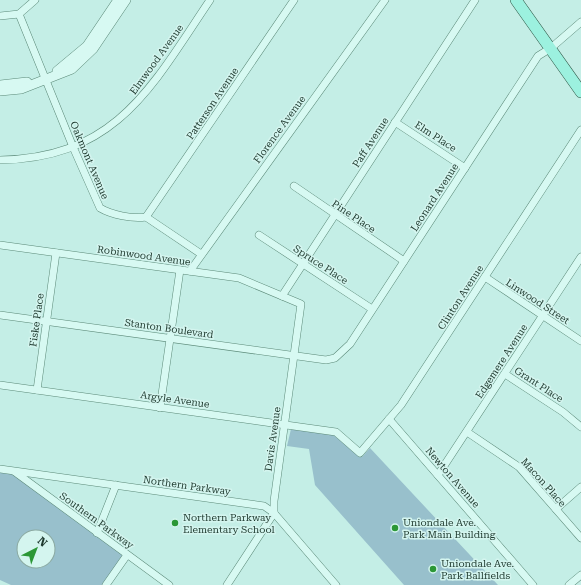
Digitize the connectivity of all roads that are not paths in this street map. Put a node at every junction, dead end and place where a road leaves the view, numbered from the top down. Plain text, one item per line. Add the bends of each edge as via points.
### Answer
1 (35, 0) edge
2 (118, 0) edge
3 (126, 0) edge
4 (210, 0) edge
5 (294, 0) edge
6 (384, 0) edge
7 (475, 0) edge
8 (516, 0) edge
9 (19, 14) junction
10 (0, 16) edge
11 (109, 20) junction
12 (581, 22) edge
13 (551, 48) junction
14 (46, 80) junction
15 (0, 85) edge
16 (0, 91) edge
17 (581, 92) edge
18 (395, 122) junction
19 (581, 130) edge
20 (73, 147) junction
21 (0, 160) edge
22 (465, 168) junction
23 (294, 186) dead end
24 (334, 215) junction
25 (146, 217) junction
26 (259, 235) dead end
27 (0, 245) edge
28 (56, 253) junction
29 (201, 254) junction
30 (581, 257) edge
31 (404, 261) junction
32 (302, 264) junction
33 (180, 270) junction
34 (190, 271) junction
35 (484, 277) junction
36 (282, 296) junction
37 (372, 309) junction
38 (0, 315) edge
39 (543, 316) junction
40 (46, 321) junction
41 (170, 339) junction
42 (581, 340) edge
43 (294, 356) junction
44 (335, 358) joint
45 (505, 374) junction
46 (0, 385) edge
47 (37, 390) junction
48 (160, 408) junction
49 (389, 419) junction
50 (284, 425) junction
51 (581, 427) edge
52 (467, 432) junction
53 (345, 440) joint
54 (0, 469) edge
55 (13, 471) junction
56 (438, 475) junction
57 (116, 485) junction
58 (581, 487) edge
59 (556, 509) junction
60 (274, 513) junction
61 (97, 533) junction
62 (581, 538) edge
63 (127, 555) junction
64 (581, 575) edge
65 (106, 585) edge
66 (169, 585) edge
67 (227, 585) edge
68 (336, 585) edge
69 (533, 585) edge
70 (569, 585) edge

1 - 9 street
2 - 11 street
3 - 11 street
4 - 20 street, Elmwood Avenue via 152,84 127,112 104,130
5 - 25 street, Patterson Avenue
6 - 29 street, Florence Avenue
7 - 18 street, Paff Avenue
8 - 13 main road
9 - 10 street
9 - 14 street, Oakmont Avenue
11 - 14 street via 87,46
12 - 13 street, Leonard Avenue
13 - 17 main road
13 - 22 street, Leonard Avenue via 538,56
14 - 15 street
14 - 16 street via 21,89
14 - 20 street, Oakmont Avenue
18 - 22 street, Elm Place
18 - 24 street, Paff Avenue
19 - 35 street, Clinton Avenue
20 - 21 street, Elmwood Avenue via 32,158
20 - 25 street, Oakmont Avenue via 100,208 137,218
22 - 31 street, Leonard Avenue
23 - 24 street, Pine Place
24 - 31 street, Pine Place
24 - 32 street, Paff Avenue
25 - 29 street, Oakmont Avenue
26 - 32 street, Spruce Place
27 - 28 street, Robinwood Avenue
28 - 33 street, Robinwood Avenue
28 - 40 street, Fiske Place
29 - 34 street, Florence Avenue
30 - 39 street, Edgemere Avenue
31 - 37 street, Leonard Avenue
32 - 36 street, Paff Avenue
32 - 37 street, Spruce Place
33 - 34 street, Robinwood Avenue
33 - 41 street
34 - 36 street, Robinwood Avenue via 239,278
35 - 39 street, Linwood Street
35 - 49 street, Clinton Avenue via 402,405
36 - 43 street, Davis Avenue via 301,304
37 - 44 street, Leonard Avenue via 350,344
38 - 40 street, Stanton Boulevard
39 - 42 street, Linwood Street
39 - 45 street, Edgemere Avenue
40 - 41 street, Stanton Boulevard
40 - 47 street, Fiske Place
41 - 43 street, Stanton Boulevard
41 - 48 street
43 - 44 street, Stanton Boulevard via 326,360
43 - 50 street, Davis Avenue
45 - 51 street, Grant Place via 563,412
45 - 52 street, Edgemere Avenue
46 - 47 street, Argyle Avenue
47 - 48 street, Argyle Avenue
48 - 50 street, Argyle Avenue
49 - 53 street, Clinton Avenue via 360,453
49 - 56 street, Newton Avenue
50 - 53 street, Argyle Avenue via 336,432
50 - 60 street, Davis Avenue
52 - 56 street, Edgemere Avenue
52 - 59 street, Macon Place via 515,463
54 - 55 street, Northern Parkway
55 - 57 street, Northern Parkway
55 - 61 street, Southern Parkway
56 - 69 street, Newton Avenue
57 - 60 street, Northern Parkway via 264,506
57 - 61 street
58 - 59 street
59 - 62 street, Macon Place
60 - 67 street
60 - 68 street, Northern Parkway
61 - 63 street, Southern Parkway
63 - 65 street
63 - 66 street, Southern Parkway
64 - 70 street

